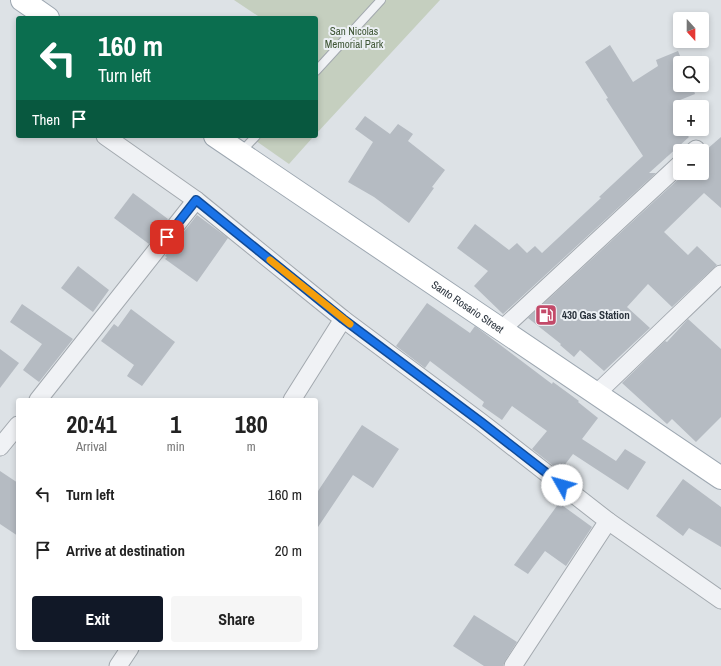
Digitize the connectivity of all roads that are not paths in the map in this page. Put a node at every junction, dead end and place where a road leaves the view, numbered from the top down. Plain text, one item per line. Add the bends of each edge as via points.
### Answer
1 (22, 0) edge
2 (381, 0) edge
3 (45, 16) edge
4 (318, 69) edge
5 (108, 138) edge
6 (218, 138) edge
7 (254, 138) edge
8 (240, 154) junction
9 (673, 170) edge
10 (196, 200) junction
11 (721, 274) edge
12 (343, 319) junction
13 (501, 330) junction
14 (596, 394) junction
15 (40, 398) edge
16 (293, 398) edge
17 (16, 427) edge
18 (0, 447) edge
19 (721, 478) edge
20 (608, 521) junction
21 (721, 600) edge
22 (129, 650) edge
23 (118, 666) edge
24 (513, 666) edge

1 - 3 main road
2 - 4 lane
5 - 10 street
6 - 8 main road, Santo Rosario Street
7 - 8 lane
8 - 13 main road, Santo Rosario Street
9 - 13 street
10 - 12 street
10 - 15 street
11 - 14 street
12 - 16 street
12 - 20 street
13 - 14 main road, Santo Rosario Street
14 - 19 main road, Santo Rosario Street
17 - 18 street
20 - 21 street
20 - 24 street
22 - 23 street

